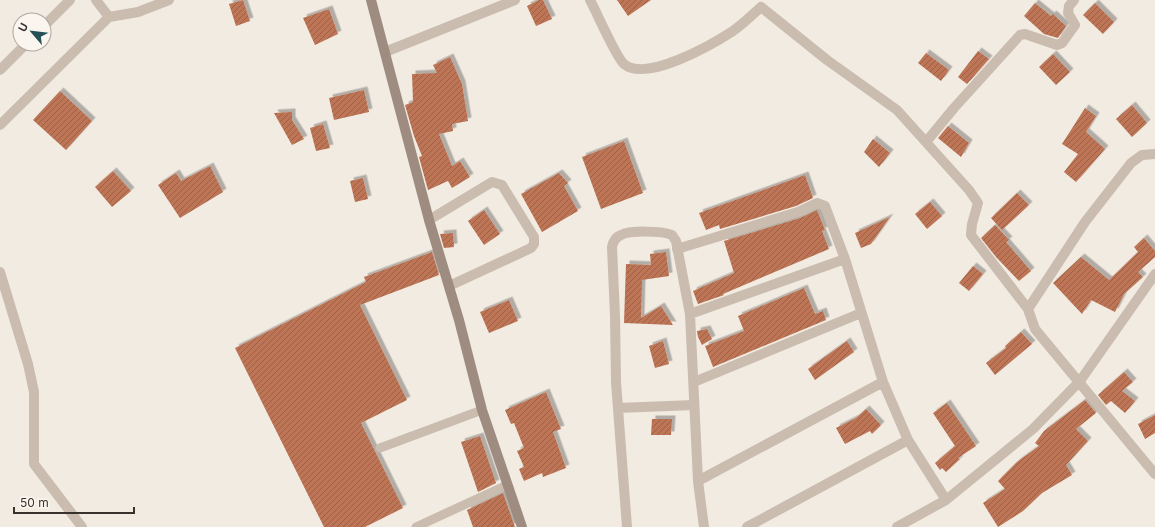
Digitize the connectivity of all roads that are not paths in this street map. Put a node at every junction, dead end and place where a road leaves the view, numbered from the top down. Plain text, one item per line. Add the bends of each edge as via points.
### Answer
1 (70, 0) edge
2 (96, 0) edge
3 (169, 0) edge
4 (371, 0) edge
5 (515, 0) edge
6 (590, 0) edge
7 (1074, 0) edge
8 (763, 3) edge
9 (109, 17) junction
10 (52, 18) edge
11 (18, 52) edge
12 (385, 52) junction
13 (0, 70) edge
14 (0, 125) edge
15 (926, 142) junction
16 (1155, 154) edge
17 (429, 220) junction
18 (677, 249) junction
19 (845, 259) junction
20 (0, 272) edge
21 (1155, 274) edge
22 (449, 286) junction
23 (1028, 309) junction
24 (861, 313) junction
25 (690, 314) junction
26 (1080, 381) junction
27 (694, 382) junction
28 (883, 382) junction
29 (694, 405) junction
30 (618, 408) junction
31 (482, 410) junction
32 (908, 440) junction
33 (380, 448) dead end
34 (1155, 474) edge
35 (698, 481) junction
36 (507, 485) junction
37 (946, 500) junction
38 (82, 527) edge
39 (416, 527) edge
40 (522, 527) edge
41 (627, 527) edge
42 (704, 527) edge
43 (747, 527) edge
44 (897, 527) edge

1 - 10 street
2 - 9 street
3 - 9 street via 138,12
4 - 12 street
5 - 12 street
6 - 8 street via 623,63 638,70 686,57 734,30
7 - 15 street via 1069,6 1068,13 1075,26 1062,43 1057,45 1025,34 1020,35
8 - 15 street via 827,60 897,110
9 - 14 street
11 - 13 street
12 - 17 street
15 - 23 street via 970,190 978,203 971,236
16 - 23 street via 1142,155 1131,163 1085,222
17 - 22 street
17 - 22 street via 492,182 502,185 534,237 531,248
18 - 19 street via 820,203 828,209
18 - 25 street
18 - 30 street via 672,235 662,232 627,233 620,235 612,244
19 - 24 street
19 - 25 street
20 - 38 street via 34,392 34,464
21 - 26 street
22 - 31 street
23 - 26 street via 1035,329
24 - 27 street
24 - 28 street
25 - 27 street
26 - 34 street
26 - 37 street via 1033,429
27 - 29 street
28 - 32 street
28 - 35 street
29 - 30 street
29 - 35 street
30 - 41 street
31 - 33 lane
31 - 36 street
32 - 37 street
32 - 43 street
35 - 42 street
36 - 39 lane
36 - 40 street
37 - 44 street

